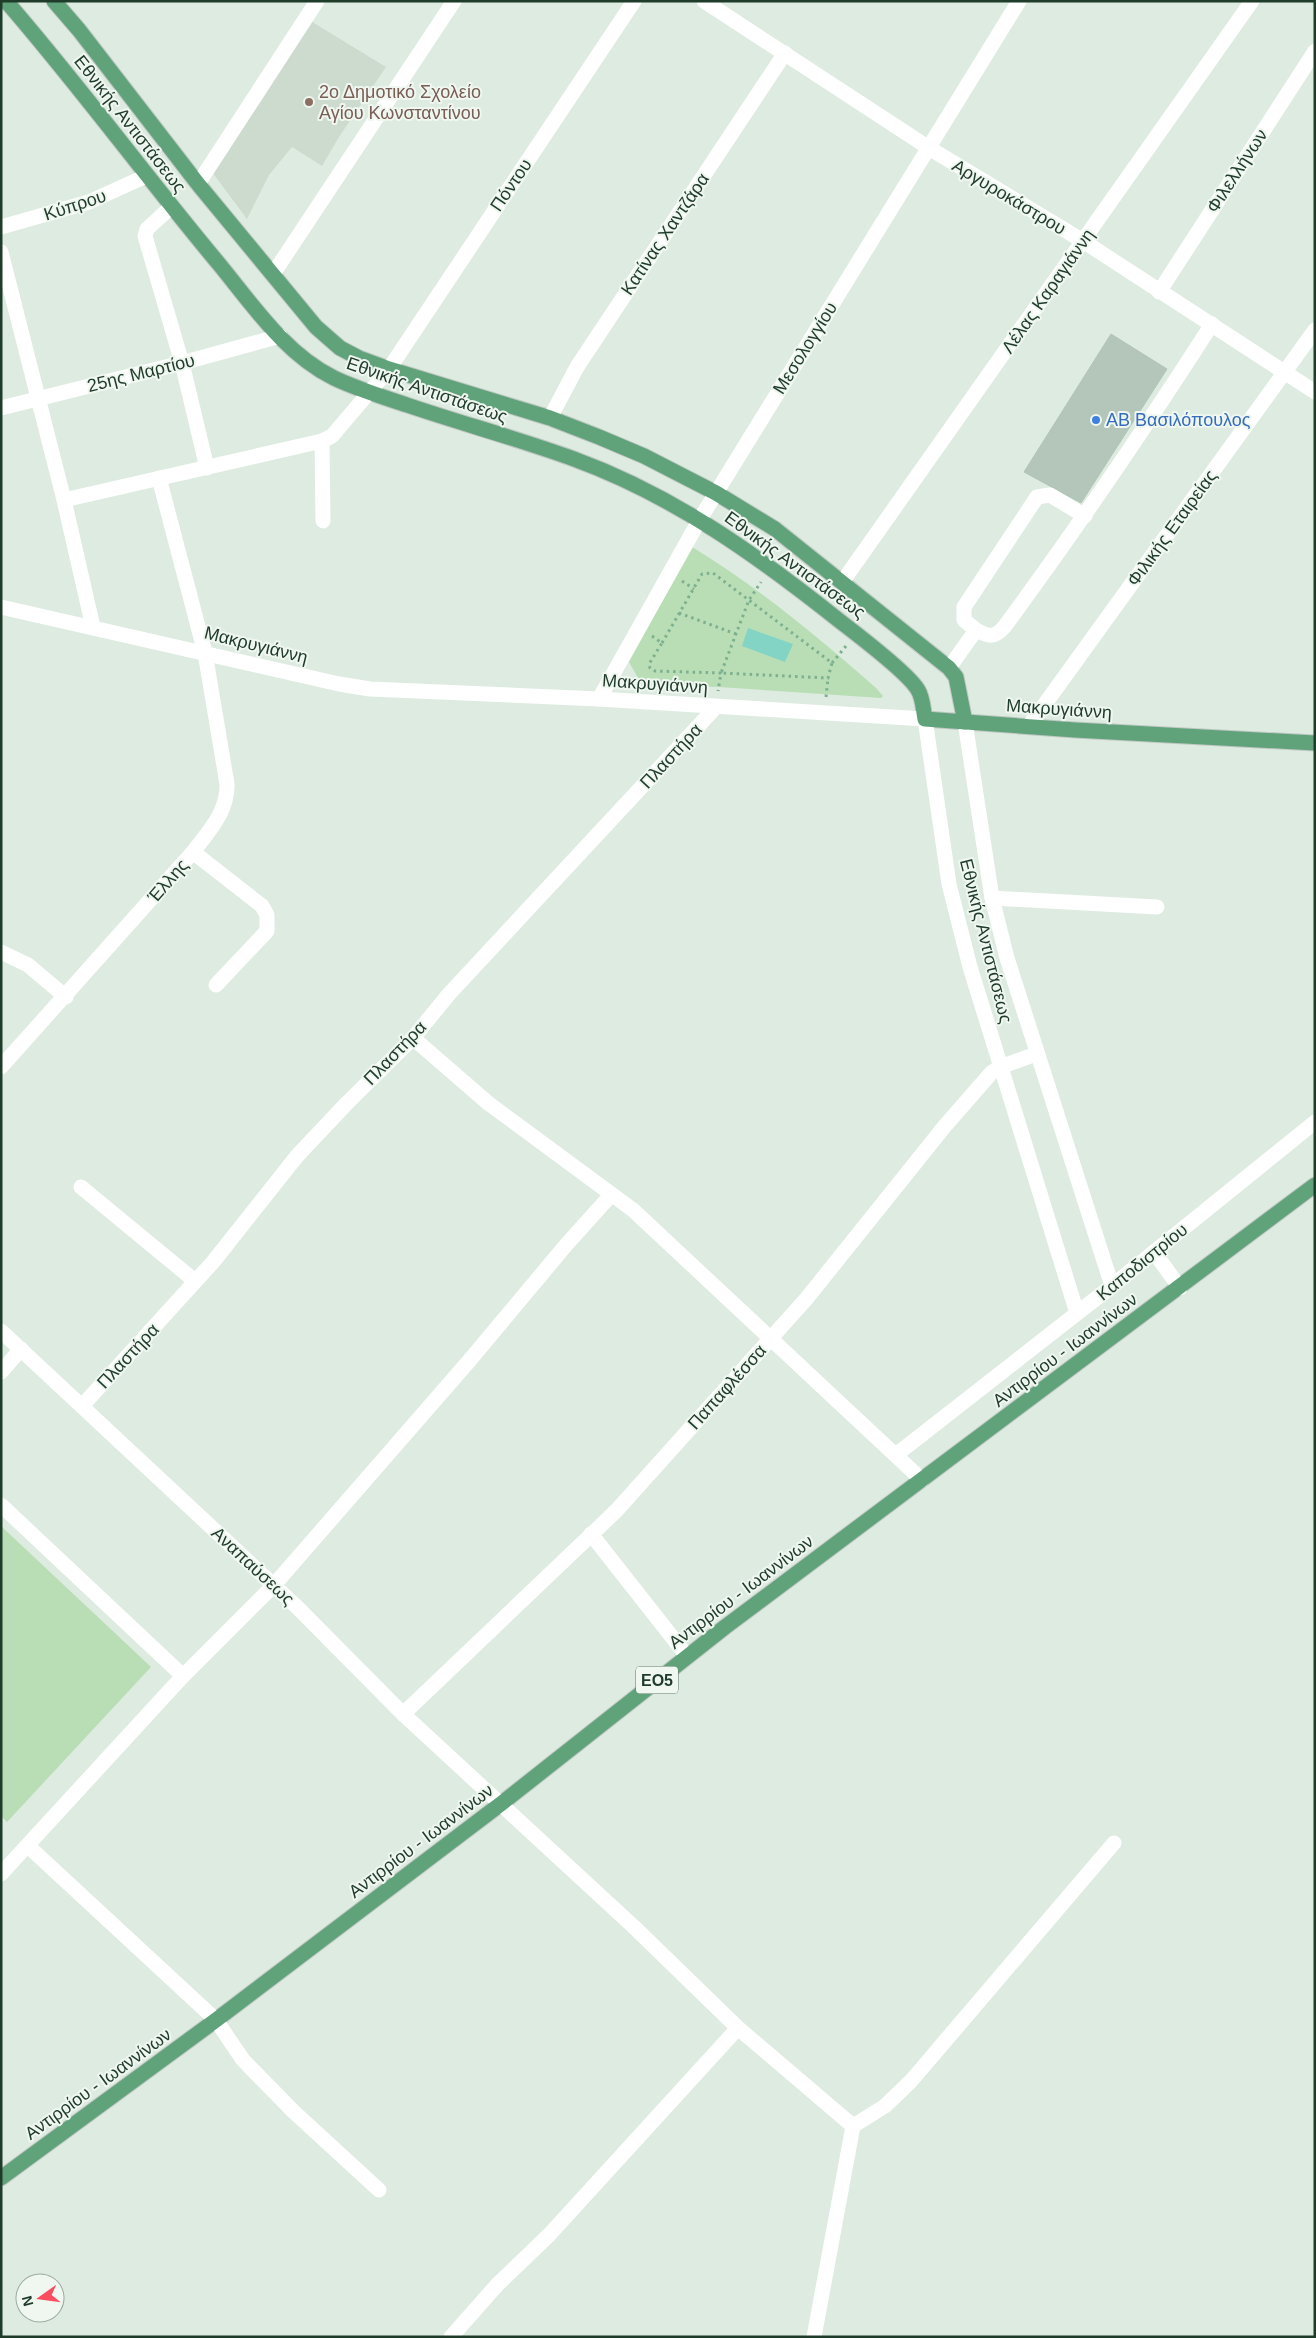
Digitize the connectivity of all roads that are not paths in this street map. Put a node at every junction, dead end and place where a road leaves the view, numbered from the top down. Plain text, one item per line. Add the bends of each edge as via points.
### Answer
1 (6, 1) edge
2 (54, 1) edge
3 (318, 1) edge
4 (454, 1) edge
5 (634, 1) edge
6 (704, 1) edge
7 (1019, 1) edge
8 (1252, 1) edge
9 (1315, 51) edge
10 (786, 53) junction
11 (929, 148) junction
12 (146, 176) junction
13 (198, 184) junction
14 (171, 207) junction
15 (1, 227) edge
16 (1083, 241) junction
17 (1, 252) edge
18 (273, 274) junction
19 (1159, 292) junction
20 (1212, 324) junction
21 (1315, 330) edge
22 (280, 336) junction
23 (182, 363) junction
24 (388, 369) junction
25 (1285, 373) junction
26 (370, 392) junction
27 (1315, 392) edge
28 (39, 399) junction
29 (1, 408) edge
30 (550, 418) junction
31 (322, 441) junction
32 (207, 468) junction
33 (159, 478) junction
34 (716, 493) junction
35 (64, 500) junction
36 (1085, 516) junction
37 (700, 519) junction
38 (323, 521) dead end
39 (843, 581) junction
40 (1, 607) edge
41 (93, 626) junction
42 (976, 630) junction
43 (206, 653) junction
44 (949, 668) junction
45 (599, 699) junction
46 (716, 707) junction
47 (925, 719) junction
48 (965, 722) junction
49 (1029, 726) junction
50 (1315, 743) edge
51 (193, 852) junction
52 (992, 898) junction
53 (1157, 907) dead end
54 (1, 952) edge
55 (216, 985) dead end
56 (66, 997) junction
57 (413, 1038) junction
58 (1036, 1054) junction
59 (1000, 1067) junction
60 (1, 1068) edge
61 (1315, 1122) edge
62 (1315, 1185) edge
63 (81, 1187) dead end
64 (612, 1195) junction
65 (1154, 1252) junction
66 (195, 1281) junction
67 (1112, 1286) junction
68 (1180, 1288) junction
69 (1077, 1313) junction
70 (1, 1331) edge
71 (771, 1337) junction
72 (21, 1349) junction
73 (1, 1372) edge
74 (82, 1406) junction
75 (897, 1454) junction
76 (922, 1480) junction
77 (1, 1505) edge
78 (591, 1534) junction
79 (274, 1585) junction
80 (687, 1656) junction
81 (183, 1676) junction
82 (403, 1714) junction
83 (502, 1803) junction
84 (1114, 1843) dead end
85 (28, 1846) junction
86 (1, 1874) edge
87 (216, 2020) junction
88 (738, 2028) junction
89 (853, 2126) junction
90 (1, 2178) edge
91 (379, 2190) dead end
92 (451, 2337) edge
93 (814, 2337) edge

1 - 12 main road, Εθνικής Αντιστάσεως
2 - 13 main road, Εθνικής Αντιστάσεως
3 - 13 street
4 - 18 street
5 - 24 street, Πόντου
6 - 10 street, Αργυροκάστρου
7 - 11 street, Μεσολογγίου
8 - 16 street, Λέλας Καραγιάννη
9 - 19 street, Φιλελλήνων
10 - 11 street, Αργυροκάστρου
10 - 30 street, Κατίνας Χαντζάρα via 577,367
11 - 16 street, Αργυροκάστρου
11 - 34 street, Μεσολογγίου
12 - 14 main road, Εθνικής Αντιστάσεως
12 - 15 street, Κύπρου via 90,202
13 - 18 main road, Εθνικής Αντιστάσεως
14 - 22 main road, Εθνικής Αντιστάσεως
14 - 23 street via 145,234
16 - 19 street, Αργυροκάστρου
16 - 39 street, Λέλας Καραγιάννη
17 - 28 street
18 - 24 main road, Εθνικής Αντιστάσεως via 316,327 340,348
19 - 20 street, Αργυροκάστρου
20 - 25 street, Αργυροκάστρου
20 - 36 street
21 - 25 street, Φιλικής Εταιρείας
22 - 23 street, 25ης Μαρτίου
22 - 26 main road, Εθνικής Αντιστάσεως via 319,370
23 - 28 street, 25ης Μαρτίου
23 - 32 street
24 - 26 street, Πόντου
24 - 30 main road, Εθνικής Αντιστάσεως
25 - 27 street, Αργυροκάστρου
25 - 49 street, Φιλικής Εταιρείας
26 - 31 street, Πόντου via 332,436
26 - 37 main road, Εθνικής Αντιστάσεως via 575,460 629,482
28 - 29 street, 25ης Μαρτίου
28 - 35 street
30 - 34 main road, Εθνικής Αντιστάσεως via 644,456
31 - 32 street
31 - 38 street
32 - 33 street
33 - 35 street
33 - 43 street, Έλλης
34 - 37 street, Μεσολογγίου
34 - 39 main road, Εθνικής Αντιστάσεως via 775,529
35 - 41 street
36 - 42 street via 1000,632 988,636
36 - 42 street via 1050,495 1037,497 964,607 964,620
37 - 45 street, Μεσολογγίου
37 - 47 main road, Εθνικής Αντιστάσεως via 767,563 914,683 922,699
39 - 44 main road, Εθνικής Αντιστάσεως
40 - 41 street, Μακρυγιάννη
41 - 43 street, Μακρυγιάννη
42 - 44 street
43 - 45 street, Μακρυγιάννη via 370,689
43 - 51 street, Έλλης via 227,800
44 - 48 main road, Εθνικής Αντιστάσεως via 956,677
45 - 46 street, Μακρυγιάννη
46 - 47 street, Μακρυγιάννη
46 - 57 street, Πλαστήρα via 456,987
47 - 48 main road, Μακρυγιάννη
47 - 59 street, Εθνικής Αντιστάσεως via 949,884
48 - 49 main road, Μακρυγιάννη
48 - 52 street, Εθνικής Αντιστάσεως
49 - 50 main road, Μακρυγιάννη
51 - 55 street via 262,906 267,915 267,931
51 - 56 street, Έλλης
52 - 53 street
52 - 58 street, Εθνικής Αντιστάσεως
54 - 56 street via 28,966
56 - 60 street, Έλλης
57 - 64 street via 488,1102
57 - 66 street, Πλαστήρα via 297,1156
58 - 59 street, Παπαφλέσσα
58 - 67 street, Εθνικής Αντιστάσεως
59 - 69 street, Εθνικής Αντιστάσεως
59 - 71 street, Παπαφλέσσα via 944,1127 807,1298
61 - 65 street, Καποδιστρίου
62 - 68 main road, Αντιρρίου - Ιωαννίνων / ΕΟ5
63 - 66 street
64 - 71 street via 633,1210
64 - 79 street
65 - 67 street, Καποδιστρίου
65 - 68 street
66 - 74 street, Πλαστήρα
67 - 69 street, Καποδιστρίου
68 - 76 main road, Αντιρρίου - Ιωαννίνων / ΕΟ5
69 - 75 street, Καποδιστρίου
70 - 72 street, Αναπαύσεως
71 - 75 street
71 - 78 street, Παπαφλέσσα via 616,1512
72 - 73 street
72 - 74 street, Αναπαύσεως
74 - 79 street, Αναπαύσεως
75 - 76 street
76 - 80 main road, Αντιρρίου - Ιωαννίνων / ΕΟ5
77 - 81 street
78 - 80 street
78 - 82 street, Παπαφλέσσα
79 - 81 street
79 - 82 street, Αναπαύσεως
80 - 83 main road, Αντιρρίου - Ιωαννίνων / ΕΟ5
81 - 85 street
82 - 83 street, Αναπαύσεως
83 - 87 main road, Αντιρρίου - Ιωαννίνων / ΕΟ5
83 - 88 street, Αναπαύσεως
84 - 89 street via 911,2081 885,2106
85 - 86 street
85 - 87 street
87 - 90 main road, Αντιρρίου - Ιωαννίνων / ΕΟ5
87 - 91 street via 243,2060
88 - 89 street, Αναπαύσεως
88 - 92 street
89 - 93 street

